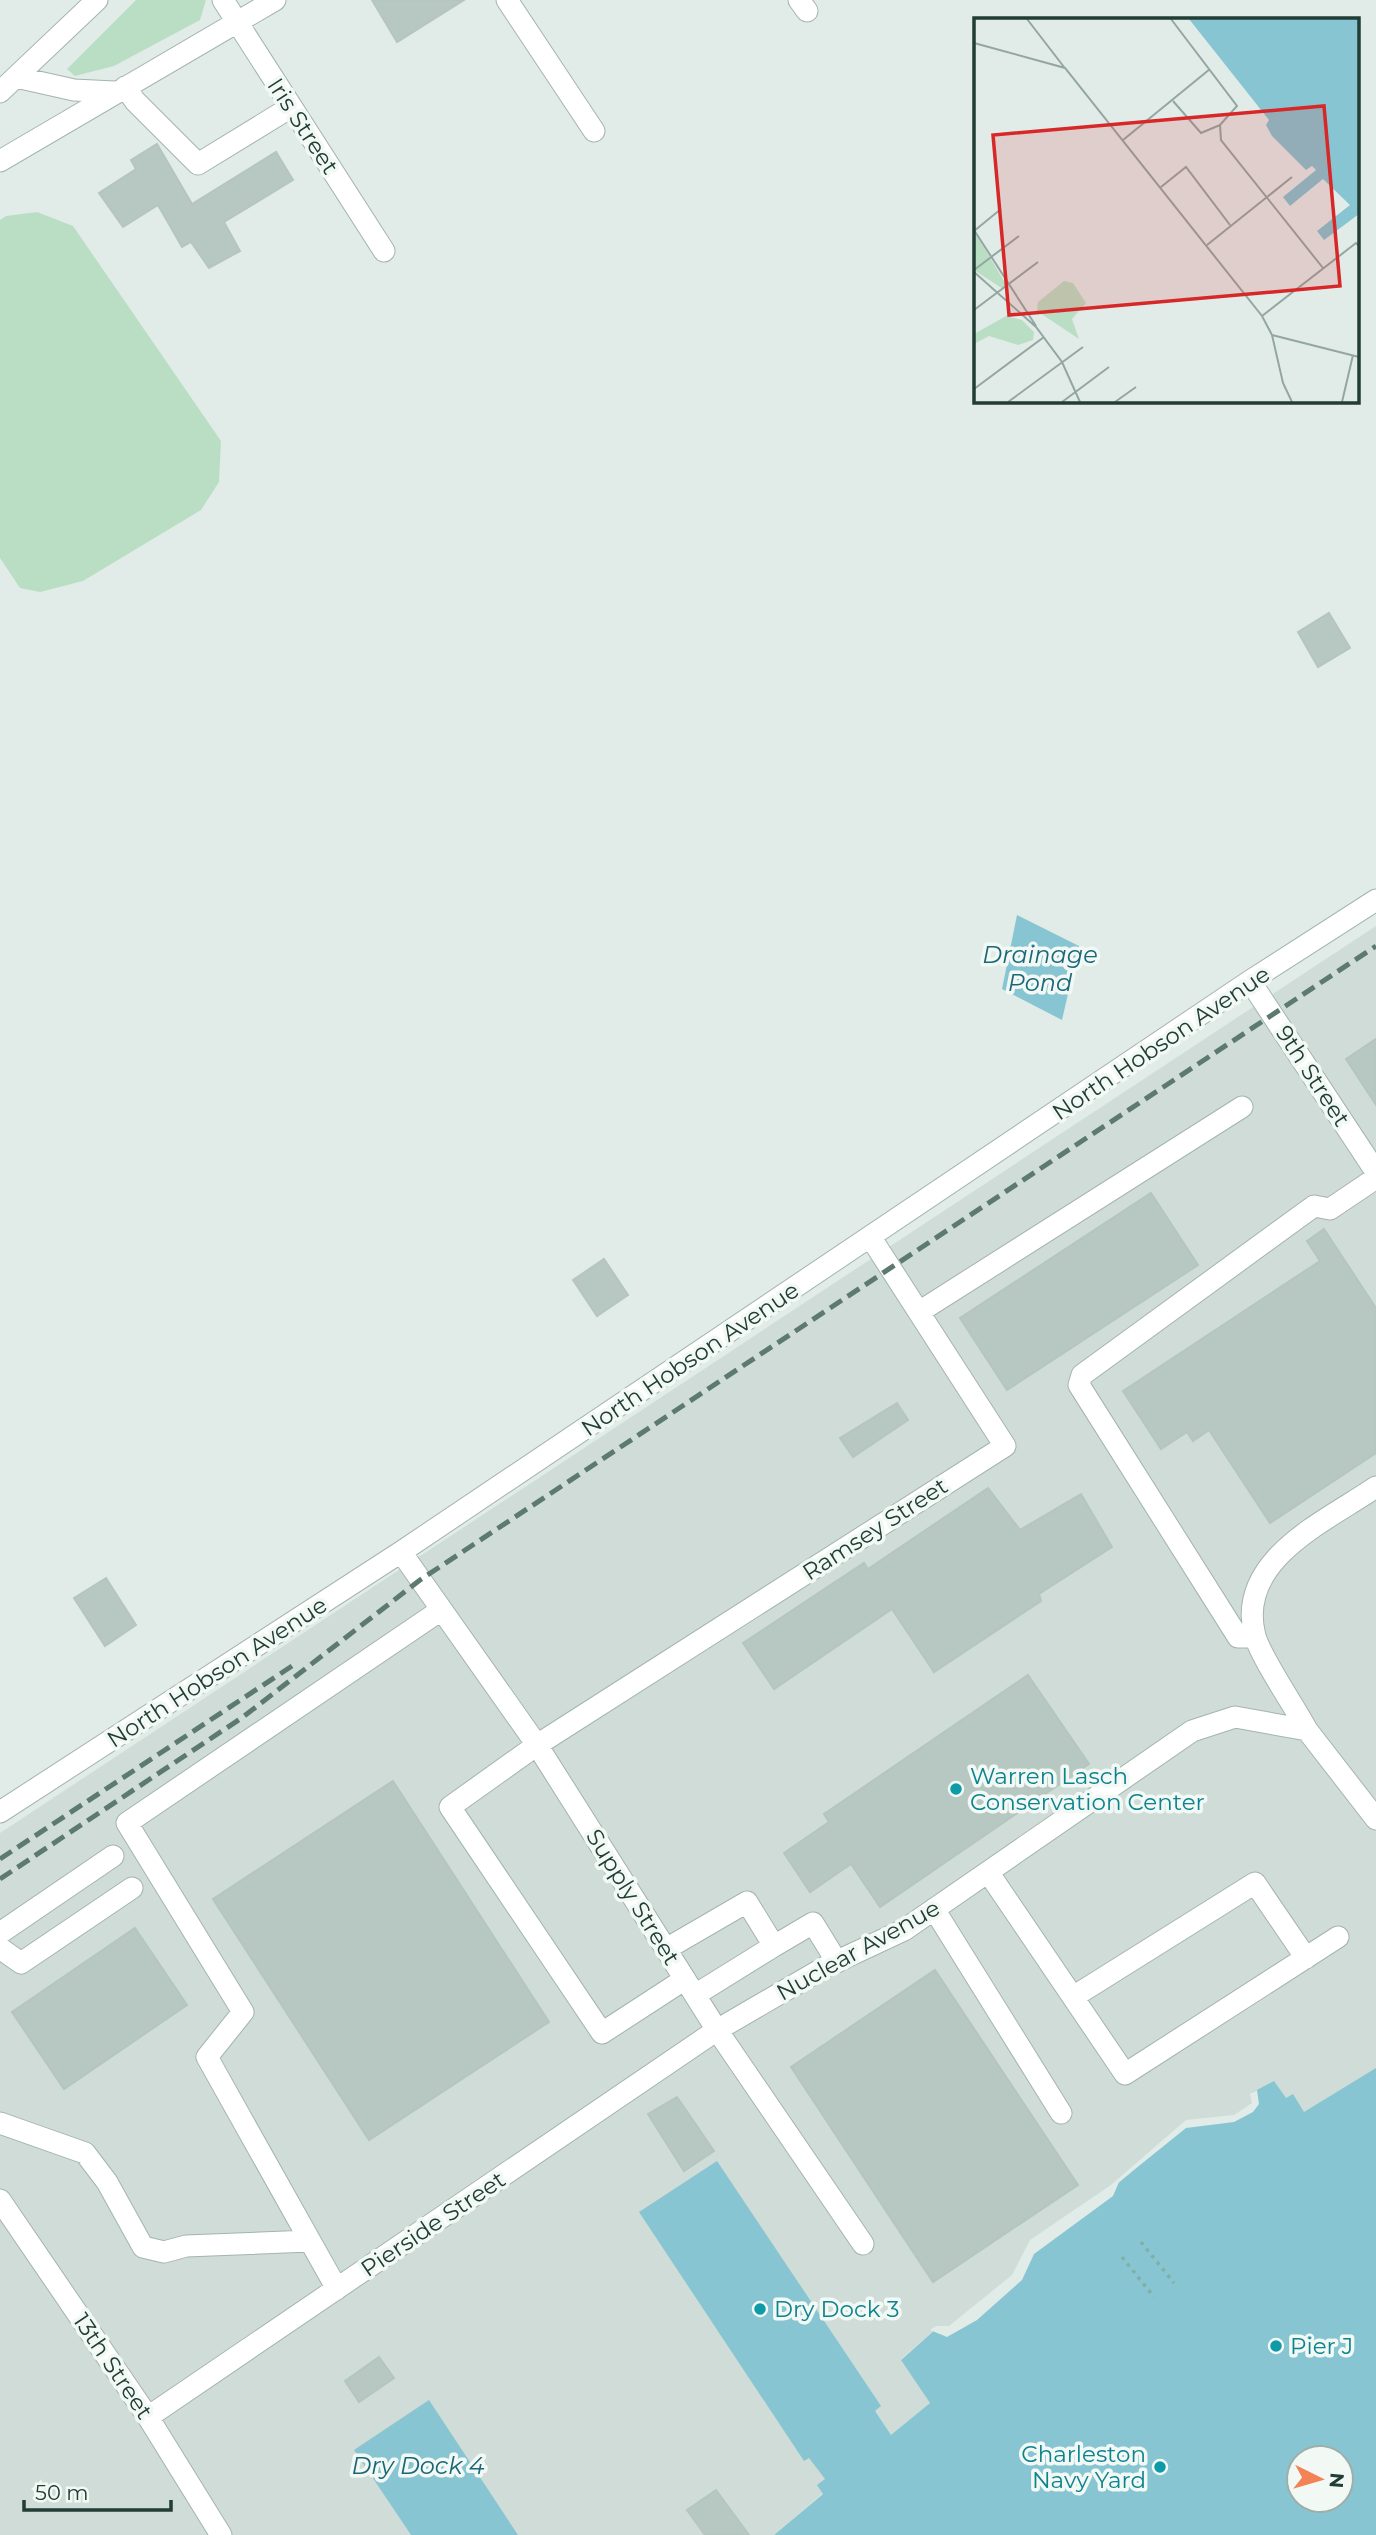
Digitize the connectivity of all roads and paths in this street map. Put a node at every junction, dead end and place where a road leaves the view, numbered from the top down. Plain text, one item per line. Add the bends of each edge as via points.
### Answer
1 (97, 0) edge
2 (223, 0) edge
3 (275, 0) edge
4 (507, 0) edge
5 (236, 21) junction
6 (16, 77) junction
7 (120, 90) junction
8 (0, 93) edge
9 (291, 107) junction
10 (594, 131) dead end
11 (0, 161) edge
12 (384, 251) dead end
13 (1376, 900) edge
14 (1250, 981) junction
15 (1242, 1107) dead end
16 (1376, 1172) edge
17 (1376, 1178) edge
18 (871, 1238) junction
19 (919, 1312) junction
20 (1376, 1487) edge
21 (401, 1552) junction
22 (441, 1610) junction
23 (1255, 1637) junction
24 (1307, 1730) junction
25 (537, 1745) junction
26 (0, 1812) edge
27 (1376, 1819) edge
28 (113, 1856) dead end
29 (988, 1872) junction
30 (132, 1888) dead end
31 (934, 1909) junction
32 (0, 1933) edge
33 (1338, 1937) dead end
34 (774, 1946) junction
35 (0, 1948) edge
36 (666, 1949) junction
37 (1306, 1958) junction
38 (837, 1962) junction
39 (690, 1987) junction
40 (1073, 1997) junction
41 (717, 2030) junction
42 (1061, 2113) dead end
43 (0, 2123) edge
44 (0, 2200) edge
45 (310, 2241) junction
46 (1141, 2242) dead end
47 (863, 2244) dead end
48 (1122, 2257) dead end
49 (1174, 2283) dead end
50 (337, 2289) junction
51 (1154, 2297) dead end
52 (148, 2417) junction
53 (221, 2535) edge

1 - 6 street
2 - 5 street, Iris Street
3 - 5 street
4 - 10 street
5 - 7 street
5 - 9 street, Iris Street
6 - 7 street via 74,90
6 - 8 street
7 - 9 street via 198,164
7 - 11 street
9 - 12 street, Iris Street
13 - 14 street, North Hobson Avenue
14 - 16 street, 9th Street
14 - 18 street, North Hobson Avenue
15 - 19 street
17 - 23 street via 1330,1209 1314,1206 1082,1375 1079,1385 1238,1637
18 - 19 street, Ramsey Street
18 - 21 street, North Hobson Avenue
19 - 25 street, Ramsey Street via 1005,1446
20 - 23 street via 1275,1556 1259,1580 1253,1606
21 - 22 street, Supply Street
21 - 26 street, North Hobson Avenue
22 - 25 street, Supply Street
22 - 45 street via 127,1824 243,2011 207,2057
23 - 24 street
24 - 27 street
24 - 29 street, Nuclear Avenue via 1236,1717 1192,1731
25 - 36 street, Supply Street
25 - 39 street via 450,1807 602,2033
28 - 32 street
29 - 31 street, Nuclear Avenue
29 - 40 street
30 - 35 street via 21,1963
31 - 38 street, Nuclear Avenue via 904,1930
31 - 42 street
33 - 37 street
34 - 36 street via 747,1902
34 - 38 street via 813,1923
34 - 39 street
36 - 39 street, Supply Street
37 - 40 street via 1255,1883
37 - 40 street via 1125,2074
38 - 41 street, Nuclear Avenue
39 - 41 street, Supply Street
41 - 47 street, Supply Street
41 - 50 street, Pierside Street
43 - 45 street via 85,2153 143,2247 164,2252 186,2246
44 - 52 street, 13th Street
45 - 50 street
46 - 49 path
48 - 51 path
50 - 52 street, Pierside Street
52 - 53 street, 13th Street

